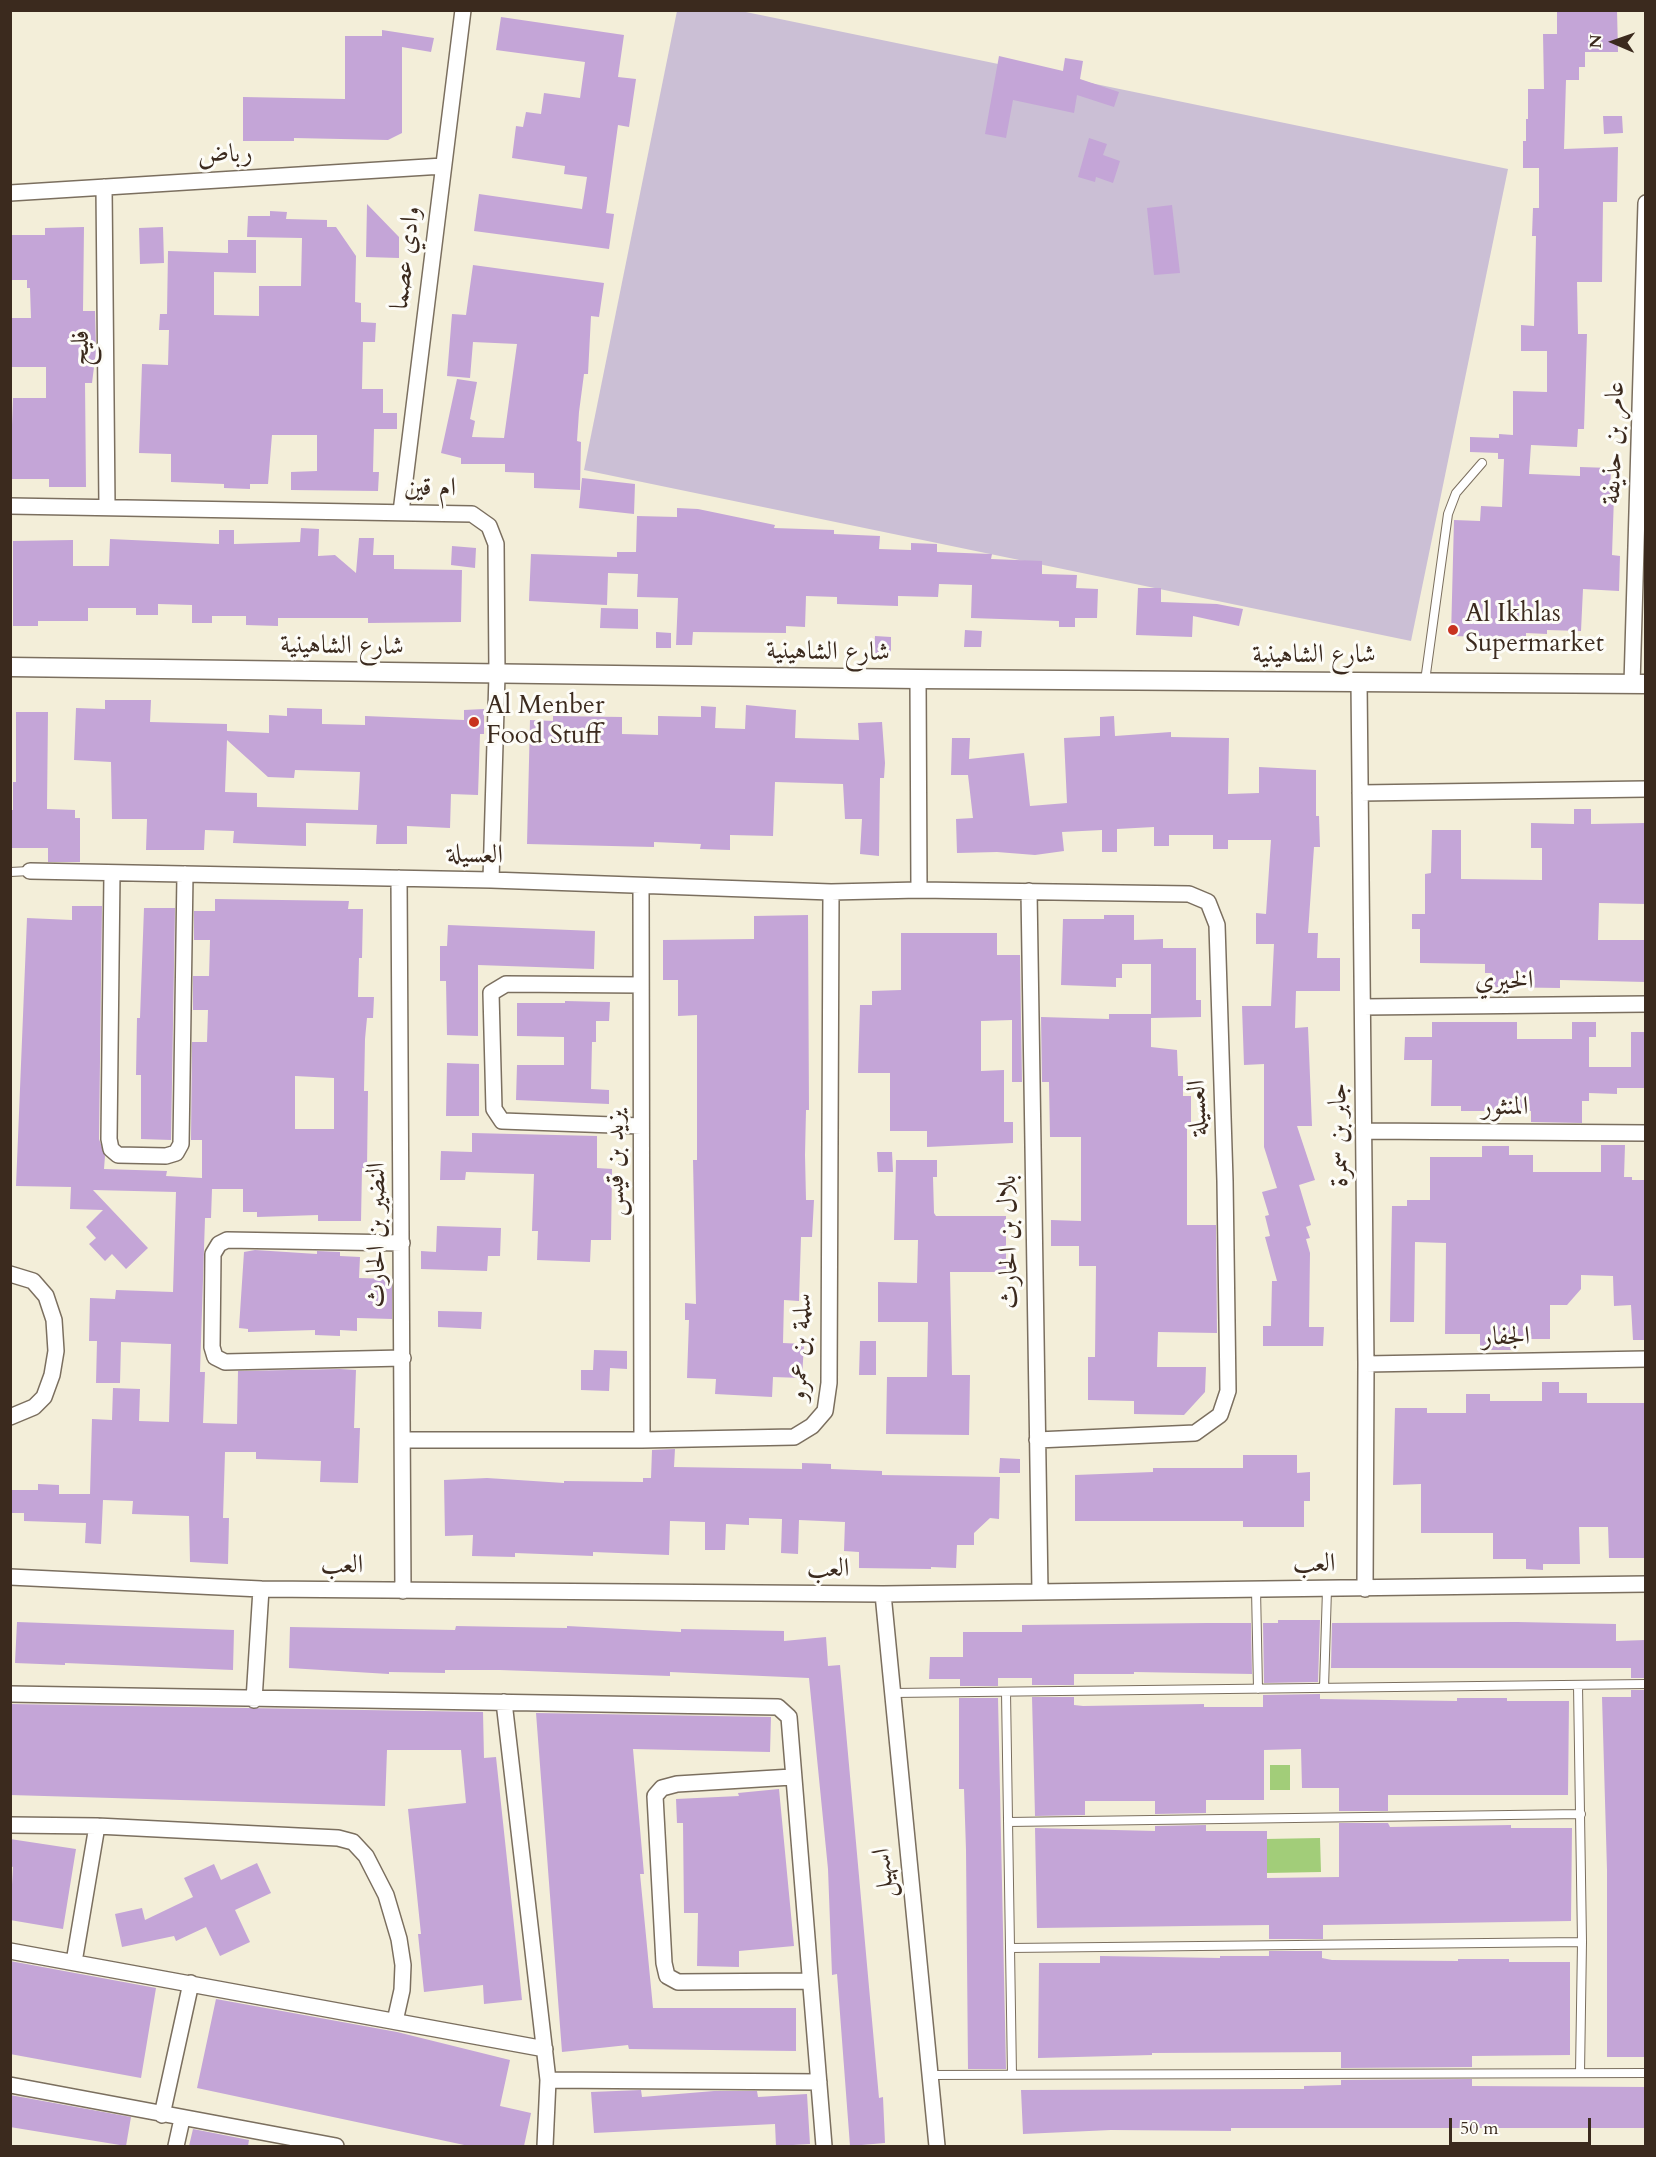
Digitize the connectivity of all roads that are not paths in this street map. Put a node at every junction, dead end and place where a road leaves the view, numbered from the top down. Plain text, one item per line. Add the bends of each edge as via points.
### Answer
1 (463, 10) edge
2 (443, 166) junction
3 (104, 188) junction
4 (10, 193) edge
5 (1646, 203) edge
6 (1482, 463) dead end
7 (10, 506) edge
8 (107, 507) junction
9 (401, 512) junction
10 (10, 667) edge
11 (497, 675) junction
12 (918, 679) junction
13 (1359, 682) junction
14 (1425, 682) junction
15 (1639, 684) edge
16 (1646, 789) edge
17 (1360, 793) junction
18 (30, 871) joint
19 (10, 872) edge
20 (112, 873) junction
21 (185, 874) junction
22 (399, 878) junction
23 (491, 880) junction
24 (641, 886) junction
25 (919, 890) junction
26 (1029, 891) junction
27 (831, 892) junction
28 (641, 985) junction
29 (1646, 1004) edge
30 (1362, 1007) junction
31 (641, 1126) junction
32 (1364, 1131) junction
33 (1646, 1133) edge
34 (402, 1243) junction
35 (10, 1274) edge
36 (403, 1358) junction
37 (1646, 1359) edge
38 (1366, 1364) junction
39 (10, 1417) edge
40 (403, 1440) junction
41 (642, 1440) junction
42 (1037, 1440) junction
43 (10, 1577) edge
44 (1646, 1584) edge
45 (1365, 1588) junction
46 (261, 1589) junction
47 (1256, 1589) junction
48 (1327, 1589) junction
49 (403, 1591) junction
50 (1040, 1592) junction
51 (883, 1594) junction
52 (1646, 1684) edge
53 (1578, 1685) junction
54 (1324, 1688) junction
55 (1258, 1689) junction
56 (1006, 1692) junction
57 (893, 1693) junction
58 (10, 1694) edge
59 (254, 1700) junction
60 (504, 1702) junction
61 (792, 1778) junction
62 (1581, 1814) junction
63 (1008, 1822) junction
64 (10, 1825) edge
65 (97, 1826) junction
66 (1582, 1942) junction
67 (1010, 1948) junction
68 (10, 1951) edge
69 (74, 1962) junction
70 (809, 1981) junction
71 (191, 1983) junction
72 (395, 2021) junction
73 (545, 2049) junction
74 (1580, 2073) junction
75 (1646, 2073) edge
76 (928, 2075) junction
77 (1012, 2075) junction
78 (548, 2080) junction
79 (819, 2082) junction
80 (10, 2085) edge
81 (162, 2115) junction
82 (182, 2119) junction
83 (176, 2146) edge
84 (336, 2146) edge
85 (545, 2146) edge
86 (824, 2146) edge
87 (937, 2146) edge

1 - 2 street, وادي عصما
2 - 3 street, رباض
2 - 9 street, وادي عصما
3 - 4 street, رباض
3 - 8 street, فليح
5 - 15 street, عامر بن حذيفة
6 - 14 lane via 1456,493 1448,514
7 - 8 street, ام قين
8 - 9 street, ام قين
9 - 11 street, ام قين via 472,514 489,526 496,544
10 - 11 street, شارع الشاهينية
11 - 12 street, شارع الشاهينية
11 - 23 street, ام قين
12 - 13 street, شارع الشاهينية
12 - 25 street
13 - 14 street, شارع الشاهينية
13 - 17 street, جابر بن سمرة
14 - 15 street, شارع الشاهينية
16 - 17 street
17 - 30 street, جابر بن سمرة
18 - 19 lane
18 - 20 street, العسيلة
20 - 21 street, العسيلة
20 - 21 street via 109,1139 111,1149 118,1155 166,1156 176,1153 181,1144
21 - 22 street, العسيلة
22 - 23 street, العسيلة
22 - 34 street, النضير بن الحارث
23 - 24 street, العسيلة
24 - 27 street, العسيلة
24 - 28 street, يزيد بن قيس
25 - 26 street, العسيلة
25 - 27 street, العسيلة
26 - 42 street, بلال بن الحارث
26 - 42 street, العسيلة via 1189,894 1208,902 1217,925 1225,1180 1228,1391 1220,1414 1195,1433
27 - 41 street, سلمة بن عمرو via 829,1383 825,1411 812,1426 794,1437
28 - 31 street, يزيد بن قيس
28 - 31 street via 506,984 491,993 494,1109 502,1121
29 - 30 street, الخيري
30 - 32 street, جابر بن سمرة
31 - 41 street, يزيد بن قيس
32 - 33 street, المنثور
32 - 38 street, جابر بن سمرة
34 - 36 street, النضير بن الحارث
34 - 36 street via 227,1240 219,1244 213,1254 212,1347 215,1357 225,1362
35 - 39 street via 33,1281 46,1296 54,1320 56,1351 44,1396 34,1407
36 - 40 street, النضير بن الحارث
37 - 38 street, الجفار
38 - 45 street, جابر بن سمرة
40 - 41 street, سلمة بن عمرو
40 - 49 street, النضير بن الحارث
42 - 50 street, بلال بن الحارث
43 - 46 street, العب
44 - 45 street, العب
45 - 48 street, العب
46 - 49 street, العب
46 - 59 street
47 - 48 street, العب
47 - 50 street, العب
47 - 55 lane
48 - 54 lane
49 - 51 street, العب
50 - 51 street, العب
51 - 57 street, اسهيل
52 - 53 lane
53 - 54 lane
53 - 62 lane
54 - 55 lane
55 - 56 lane
56 - 57 lane
56 - 63 lane
57 - 76 street, اسهيل
58 - 59 street
59 - 60 street
60 - 61 street via 778,1707 789,1717
60 - 73 street
61 - 70 street
61 - 70 street via 677,1784 662,1788 655,1796 664,1963 668,1976 678,1982
62 - 63 lane
62 - 66 lane
63 - 67 lane
64 - 65 street
65 - 69 street
65 - 72 street via 338,1838 353,1842 366,1856 386,1895 399,1939 402,1990
66 - 67 lane
66 - 74 lane
67 - 77 lane
68 - 69 street
69 - 71 street
70 - 79 street
71 - 72 street
71 - 81 street
72 - 73 street
73 - 78 street
74 - 75 lane
74 - 77 lane
76 - 77 lane
76 - 87 street, اسهيل
78 - 79 street
78 - 85 street
79 - 86 street
80 - 81 street
81 - 82 street
82 - 83 street
82 - 84 street

